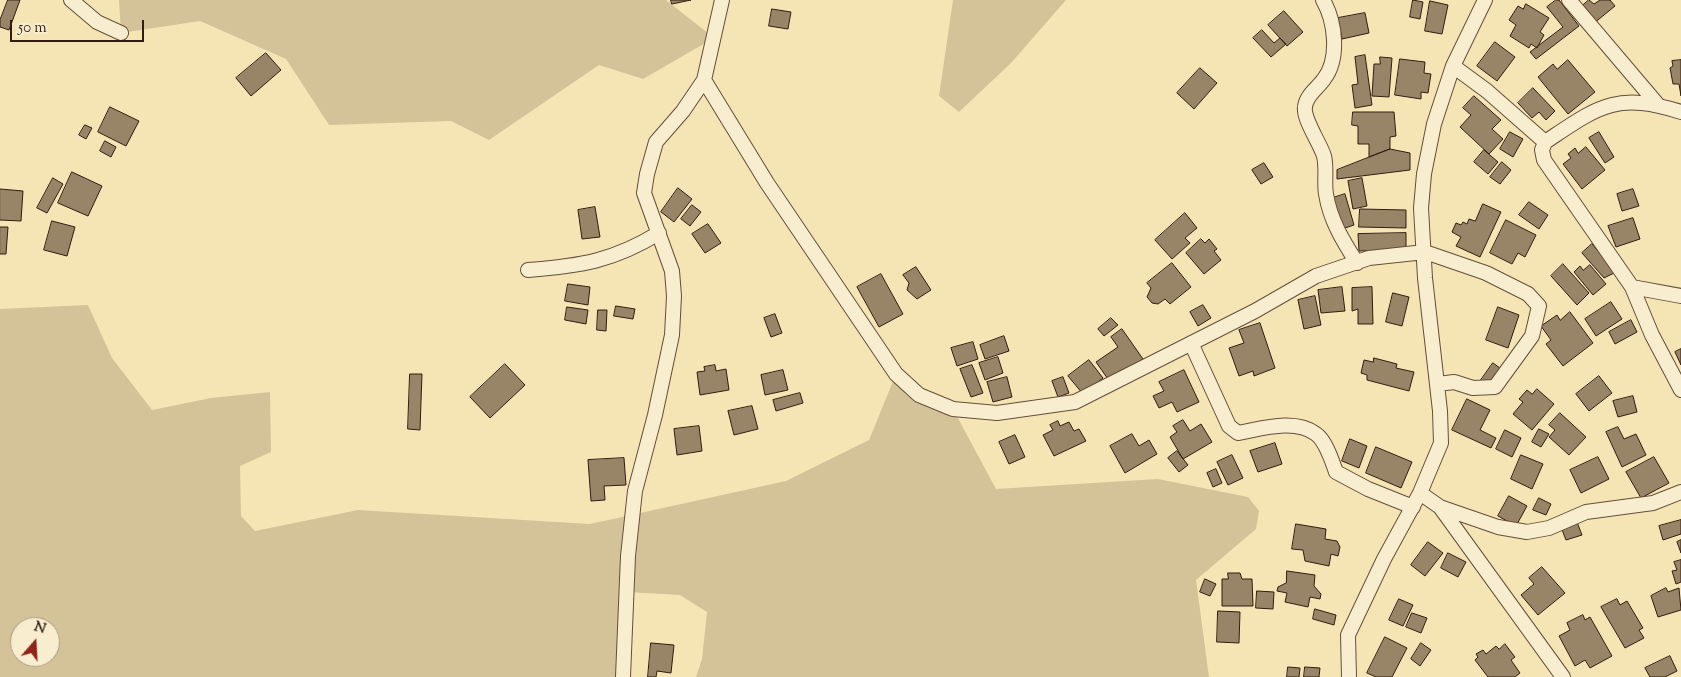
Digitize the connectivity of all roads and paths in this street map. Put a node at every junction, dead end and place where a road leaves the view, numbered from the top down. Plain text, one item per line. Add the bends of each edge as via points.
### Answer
1 (71, 0) edge
2 (722, 0) edge
3 (1322, 0) edge
4 (1485, 0) edge
5 (1569, 0) edge
6 (121, 33) dead end
7 (1453, 66) junction
8 (704, 80) junction
9 (1658, 105) junction
10 (1681, 112) edge
11 (1544, 142) junction
12 (660, 233) junction
13 (1425, 252) junction
14 (1357, 263) junction
15 (528, 270) dead end
16 (1632, 286) junction
17 (1681, 296) edge
18 (1191, 343) junction
19 (1438, 384) junction
20 (1681, 390) edge
21 (1681, 492) edge
22 (1420, 493) junction
23 (1413, 507) junction
24 (1440, 507) junction
25 (623, 677) edge
26 (1349, 677) edge
27 (1563, 677) edge

1 - 6 street via 97,22
2 - 8 street
3 - 14 street via 1330,12 1334,46 1332,63 1304,108 1324,157 1326,194 1337,232
4 - 7 street
5 - 9 street
7 - 11 street via 1487,91
7 - 13 street via 1434,124 1424,174
8 - 12 street via 656,142 644,193
8 - 18 street via 767,183 869,336 896,374 919,395 953,410 997,412 1075,402
9 - 10 street
9 - 11 street via 1620,102 1596,109
11 - 16 street via 1544,160
12 - 15 street via 632,249 581,266
12 - 25 street via 672,271 672,335 635,491 628,556
13 - 14 street via 1369,258
13 - 19 street via 1425,278
13 - 19 street via 1486,274 1528,294 1539,306 1532,336 1495,387 1473,388 1454,382
14 - 18 street via 1316,276
16 - 17 street
16 - 20 street via 1652,335
18 - 23 street via 1229,426 1238,433 1276,426 1302,428 1317,434 1336,472
19 - 22 street via 1441,443
21 - 24 street via 1652,503 1586,512 1549,528 1527,532 1498,527
22 - 23 street
22 - 24 street
23 - 26 street via 1348,635
24 - 27 street

